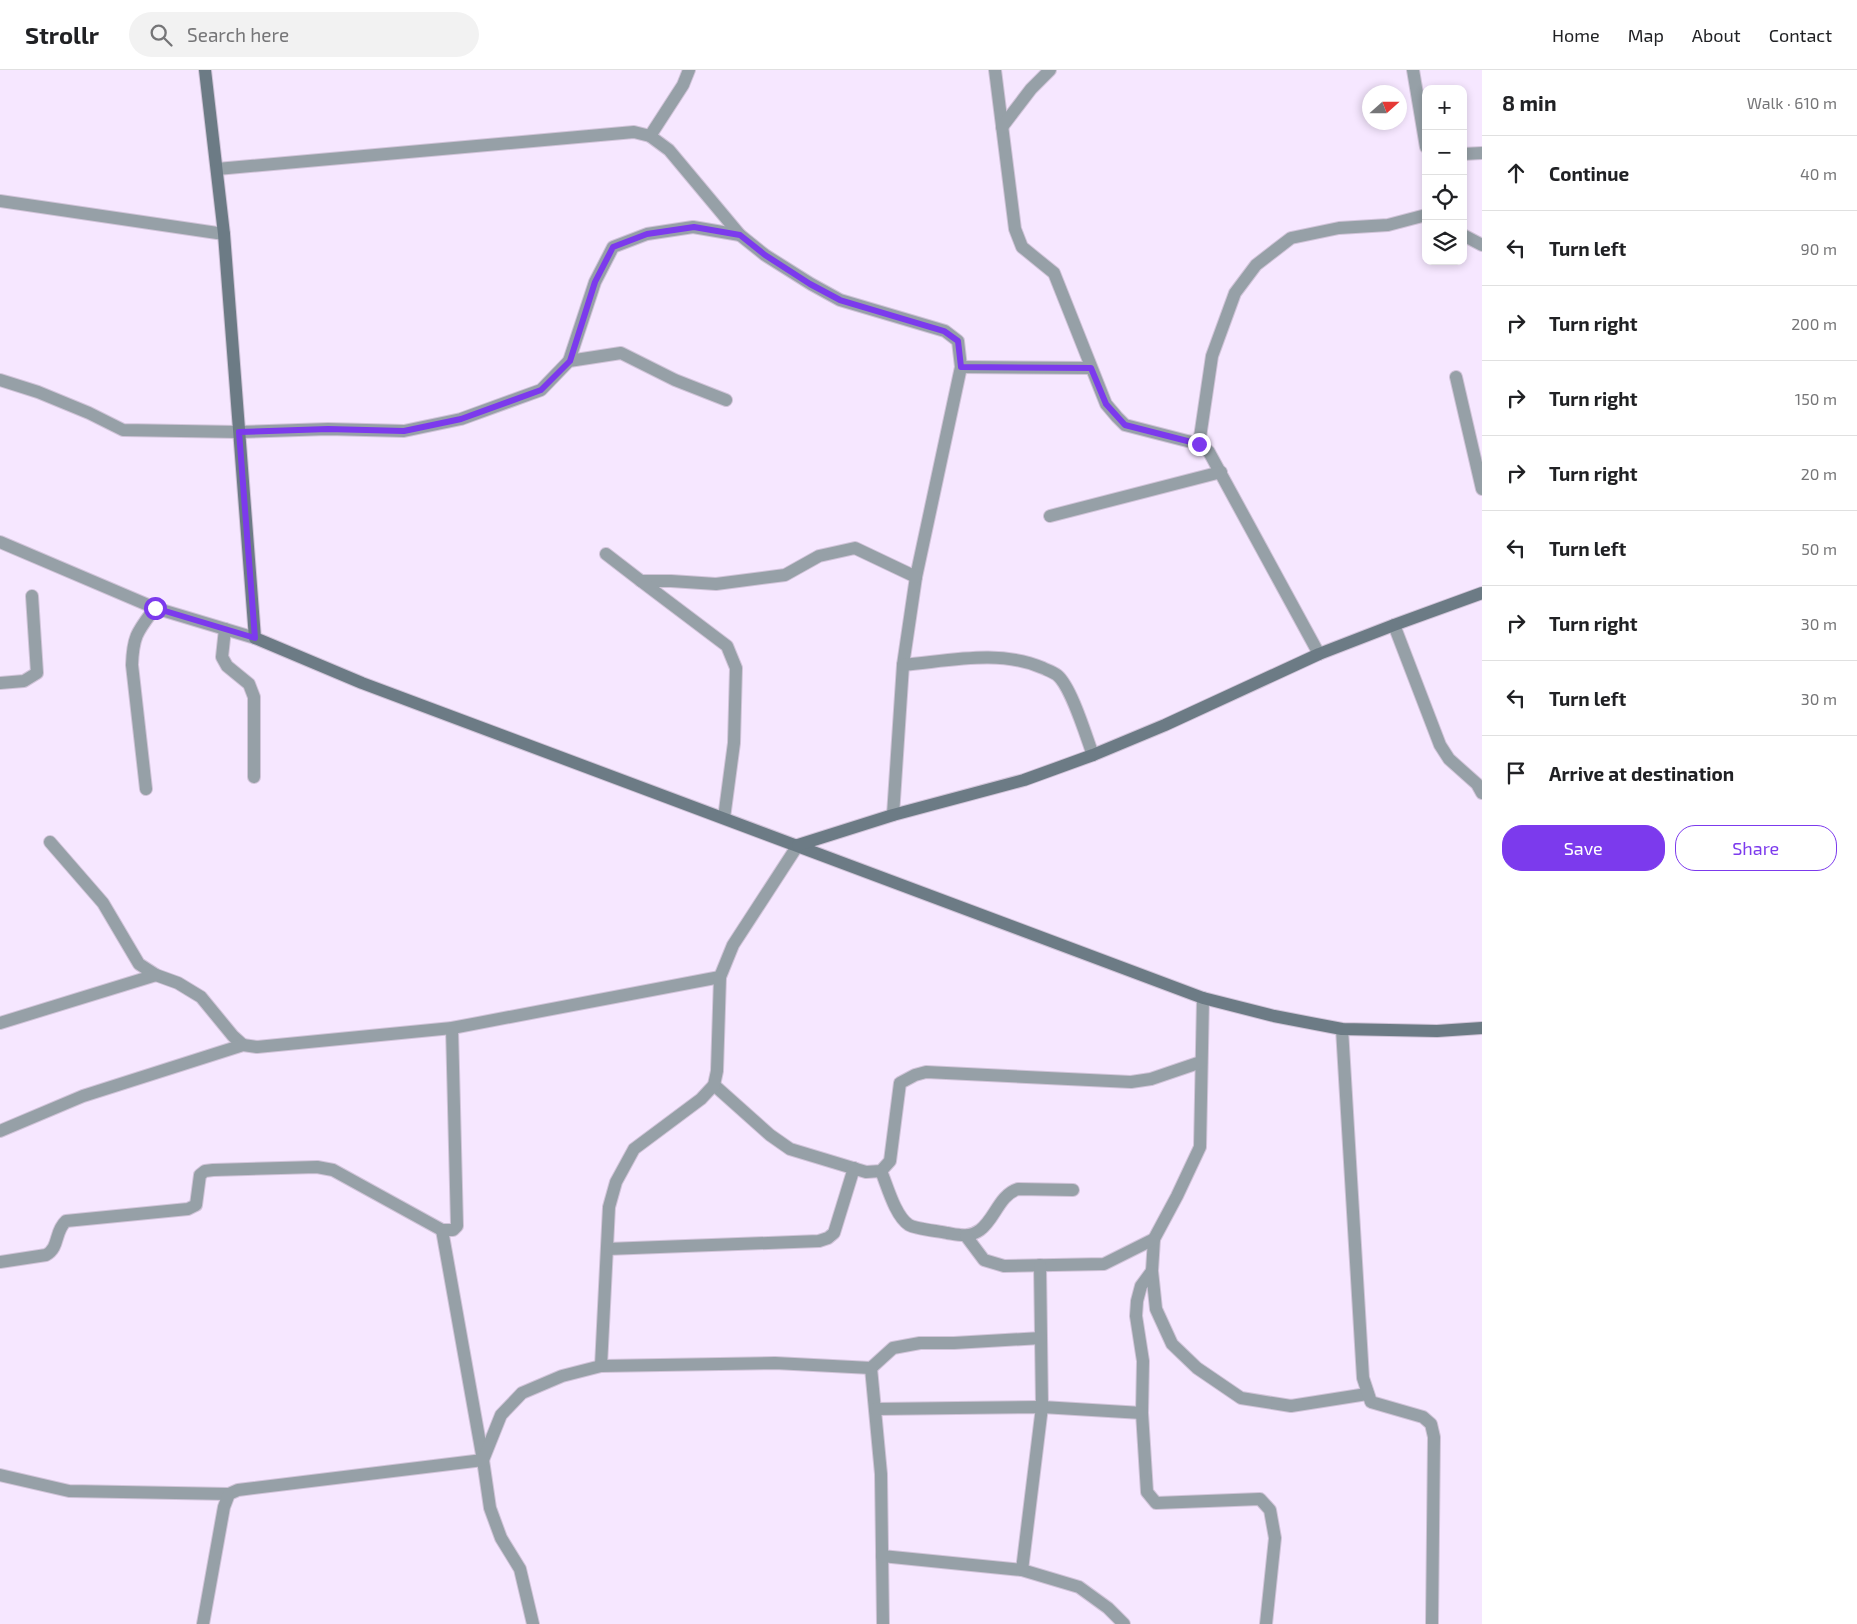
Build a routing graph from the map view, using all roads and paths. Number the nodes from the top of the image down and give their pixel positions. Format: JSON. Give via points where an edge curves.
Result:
{"nodes":[{"id":1,"x":205,"y":70,"type":"edge"},
{"id":2,"x":689,"y":70,"type":"edge"},
{"id":3,"x":995,"y":70,"type":"edge"},
{"id":4,"x":1050,"y":70,"type":"edge"},
{"id":5,"x":1414,"y":70,"type":"edge"},
{"id":6,"x":1002,"y":127,"type":"junction"},
{"id":7,"x":1423,"y":130,"type":"edge"},
{"id":8,"x":650,"y":136,"type":"junction"},
{"id":9,"x":1482,"y":153,"type":"edge"},
{"id":10,"x":1467,"y":154,"type":"edge"},
{"id":11,"x":217,"y":169,"type":"junction"},
{"id":12,"x":0,"y":201,"type":"edge"},
{"id":13,"x":1422,"y":216,"type":"edge"},
{"id":14,"x":224,"y":234,"type":"junction"},
{"id":15,"x":740,"y":235,"type":"junction"},
{"id":16,"x":1467,"y":237,"type":"edge"},
{"id":17,"x":1482,"y":245,"type":"edge"},
{"id":18,"x":570,"y":361,"type":"junction"},
{"id":19,"x":961,"y":367,"type":"junction"},
{"id":20,"x":1091,"y":368,"type":"junction"},
{"id":21,"x":1456,"y":376,"type":"dead end"},
{"id":22,"x":0,"y":380,"type":"edge"},
{"id":23,"x":726,"y":400,"type":"dead end"},
{"id":24,"x":239,"y":432,"type":"junction"},
{"id":25,"x":1199,"y":444,"type":"junction"},
{"id":26,"x":1221,"y":472,"type":"junction"},
{"id":27,"x":1482,"y":490,"type":"edge"},
{"id":28,"x":1050,"y":516,"type":"dead end"},
{"id":29,"x":0,"y":542,"type":"edge"},
{"id":30,"x":606,"y":554,"type":"dead end"},
{"id":31,"x":916,"y":578,"type":"junction"},
{"id":32,"x":641,"y":581,"type":"junction"},
{"id":33,"x":1482,"y":594,"type":"edge"},
{"id":34,"x":32,"y":596,"type":"dead end"},
{"id":35,"x":155,"y":608,"type":"junction"},
{"id":36,"x":1394,"y":625,"type":"junction"},
{"id":37,"x":225,"y":629,"type":"junction"},
{"id":38,"x":255,"y":638,"type":"junction"},
{"id":39,"x":1319,"y":654,"type":"junction"},
{"id":40,"x":903,"y":665,"type":"junction"},
{"id":41,"x":0,"y":683,"type":"edge"},
{"id":42,"x":1093,"y":755,"type":"junction"},
{"id":43,"x":254,"y":777,"type":"dead end"},
{"id":44,"x":146,"y":790,"type":"dead end"},
{"id":45,"x":1482,"y":793,"type":"edge"},
{"id":46,"x":893,"y":815,"type":"junction"},
{"id":47,"x":724,"y":818,"type":"junction"},
{"id":48,"x":50,"y":842,"type":"dead end"},
{"id":49,"x":798,"y":845,"type":"junction"},
{"id":50,"x":156,"y":975,"type":"junction"},
{"id":51,"x":720,"y":977,"type":"junction"},
{"id":52,"x":1203,"y":998,"type":"junction"},
{"id":53,"x":0,"y":1023,"type":"edge"},
{"id":54,"x":452,"y":1028,"type":"junction"},
{"id":55,"x":1342,"y":1028,"type":"junction"},
{"id":56,"x":1482,"y":1028,"type":"edge"},
{"id":57,"x":243,"y":1045,"type":"junction"},
{"id":58,"x":1201,"y":1062,"type":"junction"},
{"id":59,"x":714,"y":1085,"type":"junction"},
{"id":60,"x":0,"y":1131,"type":"edge"},
{"id":61,"x":854,"y":1168,"type":"junction"},
{"id":62,"x":881,"y":1170,"type":"junction"},
{"id":63,"x":1074,"y":1190,"type":"dead end"},
{"id":64,"x":442,"y":1230,"type":"junction"},
{"id":65,"x":966,"y":1236,"type":"junction"},
{"id":66,"x":1154,"y":1239,"type":"junction"},
{"id":67,"x":607,"y":1249,"type":"junction"},
{"id":68,"x":0,"y":1262,"type":"edge"},
{"id":69,"x":1040,"y":1265,"type":"junction"},
{"id":70,"x":1152,"y":1271,"type":"junction"},
{"id":71,"x":1041,"y":1338,"type":"junction"},
{"id":72,"x":601,"y":1366,"type":"junction"},
{"id":73,"x":871,"y":1368,"type":"junction"},
{"id":74,"x":1367,"y":1394,"type":"junction"},
{"id":75,"x":1042,"y":1407,"type":"junction"},
{"id":76,"x":875,"y":1409,"type":"junction"},
{"id":77,"x":1142,"y":1413,"type":"junction"},
{"id":78,"x":483,"y":1460,"type":"junction"},
{"id":79,"x":0,"y":1475,"type":"edge"},
{"id":80,"x":229,"y":1494,"type":"junction"},
{"id":81,"x":882,"y":1556,"type":"junction"},
{"id":82,"x":1022,"y":1570,"type":"junction"},
{"id":83,"x":203,"y":1624,"type":"edge"},
{"id":84,"x":533,"y":1624,"type":"edge"},
{"id":85,"x":884,"y":1624,"type":"edge"},
{"id":86,"x":1124,"y":1624,"type":"edge"},
{"id":87,"x":1266,"y":1624,"type":"edge"},
{"id":88,"x":1432,"y":1624,"type":"edge"}],
"edges":[{"from":1,"to":11,"type":"street"},
{"from":2,"to":8,"type":"street"},
{"from":3,"to":6,"type":"street"},
{"from":4,"to":6,"type":"street"},
{"from":5,"to":7,"type":"street"},
{"from":6,"to":20,"type":"street","via":[[1015,229],[1022,247],[1054,273]]},
{"from":8,"to":11,"type":"street","via":[[634,132]]},
{"from":8,"to":15,"type":"street","via":[[669,150]]},
{"from":9,"to":10,"type":"street"},
{"from":11,"to":14,"type":"street"},
{"from":12,"to":14,"type":"street"},
{"from":13,"to":25,"type":"street","via":[[1388,225],[1339,228],[1291,238],[1256,265],[1235,293],[1212,356]]},
{"from":14,"to":24,"type":"street"},
{"from":15,"to":18,"type":"street","via":[[694,227],[647,234],[613,247],[595,282]]},
{"from":15,"to":19,"type":"street","via":[[780,265],[840,300],[944,331],[958,341]]},
{"from":16,"to":17,"type":"street"},
{"from":18,"to":23,"type":"street","via":[[621,353],[675,380]]},
{"from":18,"to":24,"type":"street","via":[[541,390],[451,421],[404,431]]},
{"from":19,"to":20,"type":"street"},
{"from":19,"to":31,"type":"street"},
{"from":20,"to":25,"type":"street","via":[[1106,404],[1125,425]]},
{"from":21,"to":27,"type":"street"},
{"from":22,"to":24,"type":"street","via":[[38,392],[123,430]]},
{"from":24,"to":38,"type":"street"},
{"from":25,"to":26,"type":"street","via":[[1209,452]]},
{"from":26,"to":28,"type":"street"},
{"from":26,"to":39,"type":"street"},
{"from":29,"to":35,"type":"street"},
{"from":30,"to":32,"type":"street"},
{"from":31,"to":32,"type":"street","via":[[855,548],[819,556],[785,575],[716,584]]},
{"from":31,"to":40,"type":"street"},
{"from":32,"to":47,"type":"street","via":[[727,646],[736,668],[734,743]]},
{"from":33,"to":36,"type":"street"},
{"from":34,"to":41,"type":"street","via":[[37,673],[24,681]]},
{"from":35,"to":37,"type":"street"},
{"from":35,"to":44,"type":"street","via":[[138,631],[132,665]]},
{"from":36,"to":39,"type":"street"},
{"from":36,"to":45,"type":"street","via":[[1440,745]]},
{"from":37,"to":38,"type":"street"},
{"from":37,"to":43,"type":"street","via":[[222,656],[227,666],[249,684],[254,697]]},
{"from":38,"to":47,"type":"street","via":[[362,683]]},
{"from":39,"to":42,"type":"street"},
{"from":40,"to":42,"type":"street","via":[[986,658],[1024,660],[1057,675],[1068,691]]},
{"from":40,"to":46,"type":"street"},
{"from":42,"to":46,"type":"street","via":[[1024,780]]},
{"from":46,"to":49,"type":"street"},
{"from":47,"to":49,"type":"street"},
{"from":48,"to":50,"type":"street","via":[[103,903],[139,964]]},
{"from":49,"to":51,"type":"street","via":[[733,945]]},
{"from":49,"to":52,"type":"street"},
{"from":50,"to":53,"type":"street"},
{"from":50,"to":57,"type":"street","via":[[201,996]]},
{"from":51,"to":54,"type":"street"},
{"from":51,"to":59,"type":"street"},
{"from":52,"to":55,"type":"street","via":[[1274,1016]]},
{"from":52,"to":58,"type":"street"},
{"from":54,"to":57,"type":"street","via":[[257,1047]]},
{"from":54,"to":64,"type":"street","via":[[457,1226],[453,1230]]},
{"from":55,"to":56,"type":"street","via":[[1437,1031]]},
{"from":55,"to":74,"type":"street","via":[[1363,1378]]},
{"from":57,"to":60,"type":"street","via":[[83,1096]]},
{"from":58,"to":62,"type":"street","via":[[1132,1082],[926,1072],[915,1075],[900,1083],[890,1161]]},
{"from":58,"to":66,"type":"street","via":[[1200,1147]]},
{"from":59,"to":61,"type":"street","via":[[790,1149]]},
{"from":59,"to":67,"type":"street","via":[[701,1100],[634,1150],[616,1182],[610,1207]]},
{"from":61,"to":62,"type":"street","via":[[866,1172]]},
{"from":61,"to":67,"type":"street","via":[[834,1233],[819,1241]]},
{"from":62,"to":65,"type":"street","via":[[899,1214],[909,1226]]},
{"from":63,"to":65,"type":"street","via":[[1011,1191],[988,1223],[978,1232]]},
{"from":64,"to":68,"type":"street","via":[[332,1170],[317,1167],[213,1170],[200,1176],[196,1205],[188,1209],[66,1221],[60,1227],[52,1252]]},
{"from":64,"to":78,"type":"street"},
{"from":65,"to":69,"type":"street","via":[[984,1260],[1004,1266]]},
{"from":66,"to":69,"type":"street","via":[[1104,1264]]},
{"from":66,"to":70,"type":"street"},
{"from":67,"to":72,"type":"street"},
{"from":69,"to":71,"type":"street"},
{"from":70,"to":74,"type":"street","via":[[1156,1310],[1172,1344],[1197,1368],[1241,1398],[1291,1406]]},
{"from":70,"to":77,"type":"street","via":[[1141,1286],[1137,1301],[1143,1361]]},
{"from":71,"to":73,"type":"street","via":[[893,1348]]},
{"from":71,"to":75,"type":"street"},
{"from":72,"to":73,"type":"street","via":[[775,1362]]},
{"from":72,"to":78,"type":"street","via":[[562,1376],[522,1394],[500,1415]]},
{"from":73,"to":76,"type":"street"},
{"from":74,"to":88,"type":"street","via":[[1371,1402],[1423,1417],[1431,1424],[1434,1437]]},
{"from":75,"to":76,"type":"street"},
{"from":75,"to":77,"type":"street"},
{"from":75,"to":82,"type":"street"},
{"from":76,"to":81,"type":"street","via":[[881,1474]]},
{"from":77,"to":87,"type":"street","via":[[1147,1492],[1156,1503],[1260,1499],[1270,1510],[1275,1538]]},
{"from":78,"to":80,"type":"street","via":[[238,1490]]},
{"from":78,"to":84,"type":"street","via":[[490,1508],[501,1538],[520,1569]]},
{"from":79,"to":80,"type":"street","via":[[69,1491]]},
{"from":80,"to":83,"type":"street"},
{"from":81,"to":82,"type":"street"},
{"from":81,"to":85,"type":"street"},
{"from":82,"to":86,"type":"street","via":[[1078,1587]]}]}
